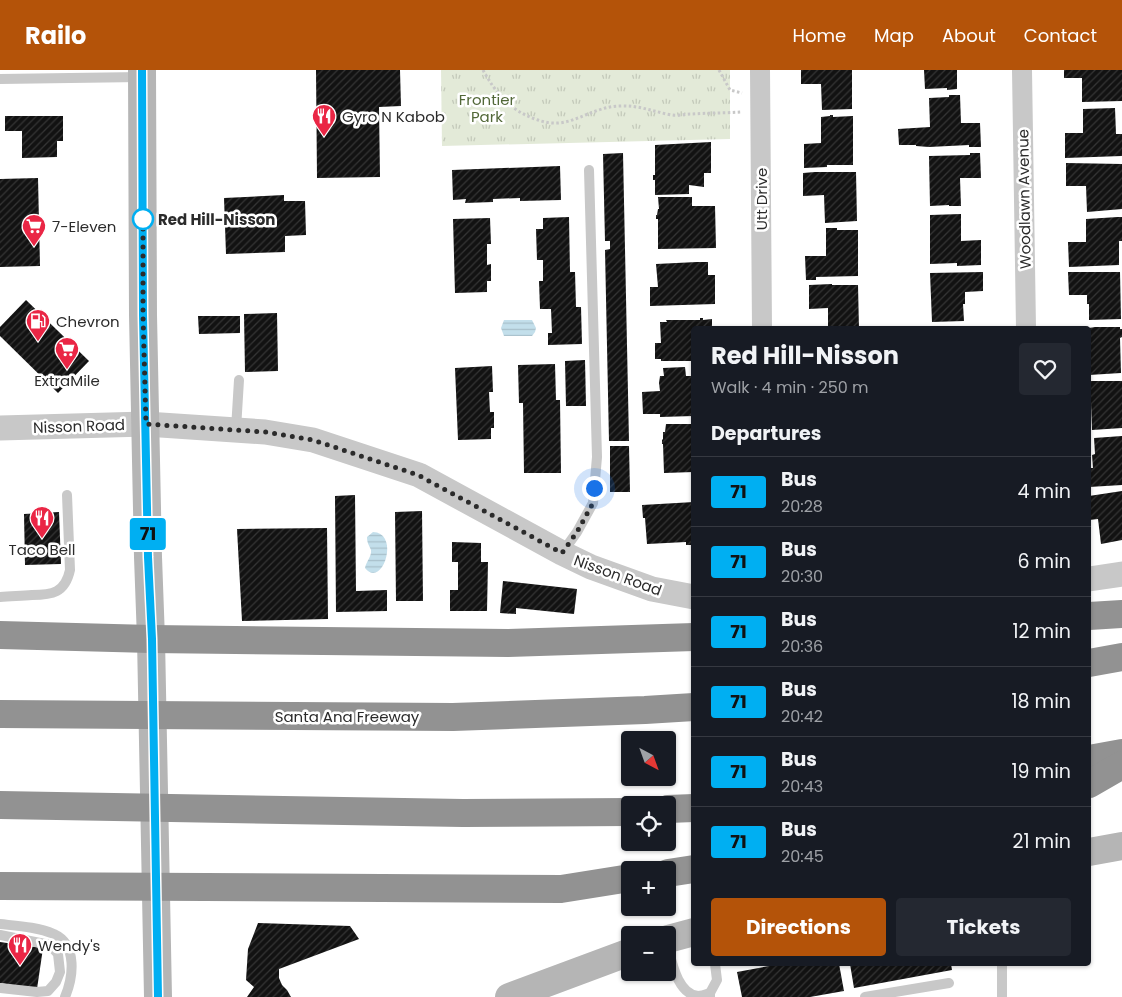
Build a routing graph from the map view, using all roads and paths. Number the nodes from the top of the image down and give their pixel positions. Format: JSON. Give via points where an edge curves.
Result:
{"nodes":[{"id":1,"x":483,"y":70,"type":"edge"},
{"id":2,"x":719,"y":70,"type":"edge"},
{"id":3,"x":760,"y":70,"type":"edge"},
{"id":4,"x":1022,"y":70,"type":"edge"},
{"id":5,"x":142,"y":73,"type":"edge"},
{"id":6,"x":0,"y":79,"type":"edge"},
{"id":7,"x":760,"y":104,"type":"junction"},
{"id":8,"x":589,"y":170,"type":"dead end"},
{"id":9,"x":762,"y":326,"type":"edge"},
{"id":10,"x":1026,"y":326,"type":"edge"},
{"id":11,"x":239,"y":380,"type":"dead end"},
{"id":12,"x":146,"y":424,"type":"junction"},
{"id":13,"x":0,"y":428,"type":"edge"},
{"id":14,"x":236,"y":429,"type":"junction"},
{"id":15,"x":67,"y":495,"type":"dead end"},
{"id":16,"x":562,"y":553,"type":"junction"},
{"id":17,"x":1122,"y":574,"type":"edge"},
{"id":18,"x":1091,"y":579,"type":"edge"},
{"id":19,"x":0,"y":596,"type":"edge"},
{"id":20,"x":691,"y":596,"type":"edge"},
{"id":21,"x":1122,"y":614,"type":"edge"},
{"id":22,"x":1091,"y":616,"type":"edge"},
{"id":23,"x":0,"y":635,"type":"edge"},
{"id":24,"x":691,"y":637,"type":"edge"},
{"id":25,"x":152,"y":639,"type":"junction"},
{"id":26,"x":1122,"y":657,"type":"edge"},
{"id":27,"x":1091,"y":663,"type":"edge"},
{"id":28,"x":691,"y":707,"type":"edge"},
{"id":29,"x":0,"y":714,"type":"edge"},
{"id":30,"x":1122,"y":753,"type":"edge"},
{"id":31,"x":1091,"y":759,"type":"edge"},
{"id":32,"x":1122,"y":765,"type":"edge"},
{"id":33,"x":1091,"y":783,"type":"edge"},
{"id":34,"x":0,"y":805,"type":"edge"},
{"id":35,"x":691,"y":808,"type":"edge"},
{"id":36,"x":676,"y":809,"type":"edge"},
{"id":37,"x":621,"y":812,"type":"edge"},
{"id":38,"x":1122,"y":846,"type":"edge"},
{"id":39,"x":1091,"y":852,"type":"edge"},
{"id":40,"x":691,"y":869,"type":"edge"},
{"id":41,"x":676,"y":872,"type":"edge"},
{"id":42,"x":621,"y":879,"type":"edge"},
{"id":43,"x":0,"y":886,"type":"edge"},
{"id":44,"x":156,"y":886,"type":"junction"},
{"id":45,"x":0,"y":924,"type":"edge"},
{"id":46,"x":691,"y":933,"type":"edge"},
{"id":47,"x":0,"y":935,"type":"edge"},
{"id":48,"x":676,"y":937,"type":"edge"},
{"id":49,"x":621,"y":955,"type":"edge"},
{"id":50,"x":715,"y":966,"type":"edge"},
{"id":51,"x":1002,"y":966,"type":"edge"},
{"id":52,"x":676,"y":974,"type":"edge"},
{"id":53,"x":949,"y":984,"type":"dead end"},
{"id":54,"x":0,"y":988,"type":"edge"},
{"id":55,"x":685,"y":994,"type":"edge"},
{"id":56,"x":901,"y":994,"type":"edge"},
{"id":57,"x":710,"y":995,"type":"edge"},
{"id":58,"x":65,"y":997,"type":"edge"},
{"id":59,"x":158,"y":997,"type":"edge"},
{"id":60,"x":509,"y":997,"type":"edge"},
{"id":61,"x":865,"y":997,"type":"edge"},
{"id":62,"x":1002,"y":997,"type":"edge"}],
"edges":[{"from":1,"to":7,"type":"path","via":[[503,100],[517,111],[545,122],[562,123],[619,106],[642,107],[674,116]]},
{"from":2,"to":7,"type":"path","via":[[730,90]]},
{"from":3,"to":7,"type":"street","name":"Utt Drive"},
{"from":4,"to":10,"type":"street","name":"Woodlawn Avenue"},
{"from":5,"to":6,"type":"lane"},
{"from":5,"to":12,"type":"main road"},
{"from":7,"to":9,"type":"street","name":"Utt Drive"},
{"from":8,"to":16,"type":"lane","via":[[597,457],[593,503]]},
{"from":11,"to":14,"type":"lane"},
{"from":12,"to":13,"type":"street","name":"Nisson Road"},
{"from":12,"to":14,"type":"street","name":"Nisson Road"},
{"from":12,"to":25,"type":"main road"},
{"from":14,"to":16,"type":"street","name":"Nisson Road","via":[[313,440],[418,475]]},
{"from":15,"to":19,"type":"lane","via":[[70,570],[64,586],[46,595]]},
{"from":16,"to":20,"type":"street","name":"Nisson Road","via":[[652,590]]},
{"from":17,"to":18,"type":"street"},
{"from":21,"to":22,"type":"highway"},
{"from":23,"to":25,"type":"highway"},
{"from":24,"to":25,"type":"highway","via":[[508,643]]},
{"from":25,"to":44,"type":"main road"},
{"from":26,"to":27,"type":"highway"},
{"from":28,"to":29,"type":"highway","name":"Santa Ana Freeway","via":[[453,717]]},
{"from":30,"to":31,"type":"highway"},
{"from":32,"to":33,"type":"highway"},
{"from":34,"to":37,"type":"highway","via":[[463,813]]},
{"from":35,"to":36,"type":"highway"},
{"from":38,"to":39,"type":"main road"},
{"from":40,"to":41,"type":"highway"},
{"from":42,"to":44,"type":"highway","via":[[560,889]]},
{"from":43,"to":44,"type":"highway"},
{"from":44,"to":59,"type":"main road"},
{"from":45,"to":58,"type":"lane","via":[[48,932],[65,944],[72,956],[70,985]]},
{"from":46,"to":48,"type":"main road"},
{"from":47,"to":54,"type":"lane","via":[[50,945],[58,954],[60,972],[48,991]]},
{"from":49,"to":60,"type":"main road"},
{"from":50,"to":57,"type":"lane","via":[[716,980]]},
{"from":51,"to":62,"type":"lane"},
{"from":52,"to":55,"type":"lane"},
{"from":53,"to":56,"type":"lane"},
{"from":55,"to":57,"type":"lane"},
{"from":56,"to":61,"type":"lane"}]}
